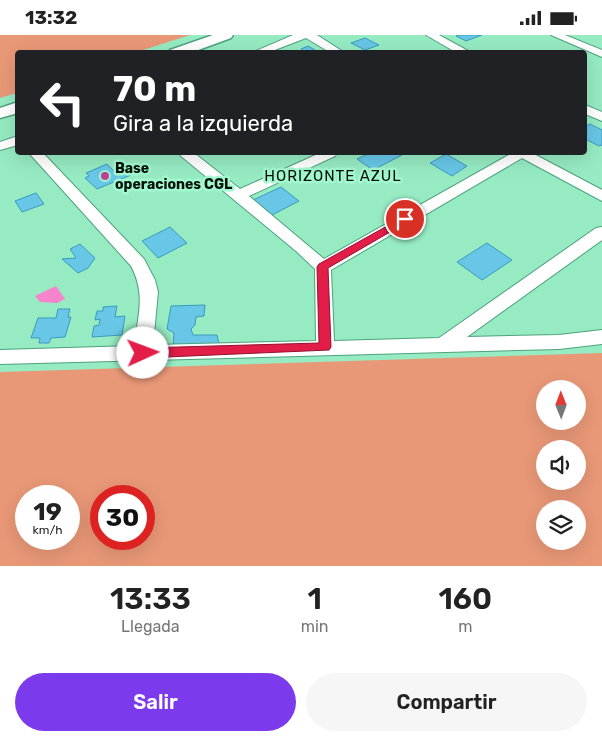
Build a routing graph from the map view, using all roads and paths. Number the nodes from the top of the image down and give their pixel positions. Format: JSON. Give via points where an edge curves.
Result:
{"nodes":[{"id":1,"x":226,"y":35,"type":"edge"},
{"id":2,"x":304,"y":35,"type":"edge"},
{"id":3,"x":309,"y":35,"type":"edge"},
{"id":4,"x":431,"y":35,"type":"edge"},
{"id":5,"x":556,"y":35,"type":"edge"},
{"id":6,"x":184,"y":50,"type":"edge"},
{"id":7,"x":264,"y":50,"type":"edge"},
{"id":8,"x":335,"y":50,"type":"edge"},
{"id":9,"x":461,"y":50,"type":"edge"},
{"id":10,"x":602,"y":54,"type":"edge"},
{"id":11,"x":15,"y":108,"type":"edge"},
{"id":12,"x":0,"y":113,"type":"edge"},
{"id":13,"x":15,"y":141,"type":"edge"},
{"id":14,"x":0,"y":146,"type":"edge"},
{"id":15,"x":38,"y":155,"type":"edge"},
{"id":16,"x":189,"y":155,"type":"edge"},
{"id":17,"x":326,"y":155,"type":"edge"},
{"id":18,"x":519,"y":155,"type":"edge"},
{"id":19,"x":526,"y":155,"type":"edge"},
{"id":20,"x":240,"y":195,"type":"junction"},
{"id":21,"x":602,"y":196,"type":"edge"},
{"id":22,"x":602,"y":231,"type":"edge"},
{"id":23,"x":323,"y":267,"type":"junction"},
{"id":24,"x":602,"y":337,"type":"edge"},
{"id":25,"x":444,"y":344,"type":"junction"},
{"id":26,"x":325,"y":347,"type":"junction"},
{"id":27,"x":143,"y":353,"type":"junction"},
{"id":28,"x":0,"y":357,"type":"edge"}],
"edges":[{"from":1,"to":6,"type":"street"},
{"from":2,"to":7,"type":"street"},
{"from":3,"to":8,"type":"street"},
{"from":4,"to":9,"type":"street"},
{"from":5,"to":10,"type":"street"},
{"from":11,"to":12,"type":"street"},
{"from":13,"to":14,"type":"street"},
{"from":15,"to":27,"type":"street","via":[[144,271],[149,292]]},
{"from":16,"to":20,"type":"street"},
{"from":17,"to":20,"type":"street"},
{"from":18,"to":23,"type":"street"},
{"from":19,"to":21,"type":"street"},
{"from":20,"to":23,"type":"street"},
{"from":22,"to":25,"type":"street"},
{"from":23,"to":26,"type":"street"},
{"from":24,"to":25,"type":"street","via":[[559,342]]},
{"from":25,"to":26,"type":"street"},
{"from":26,"to":27,"type":"street"},
{"from":27,"to":28,"type":"street"}]}
